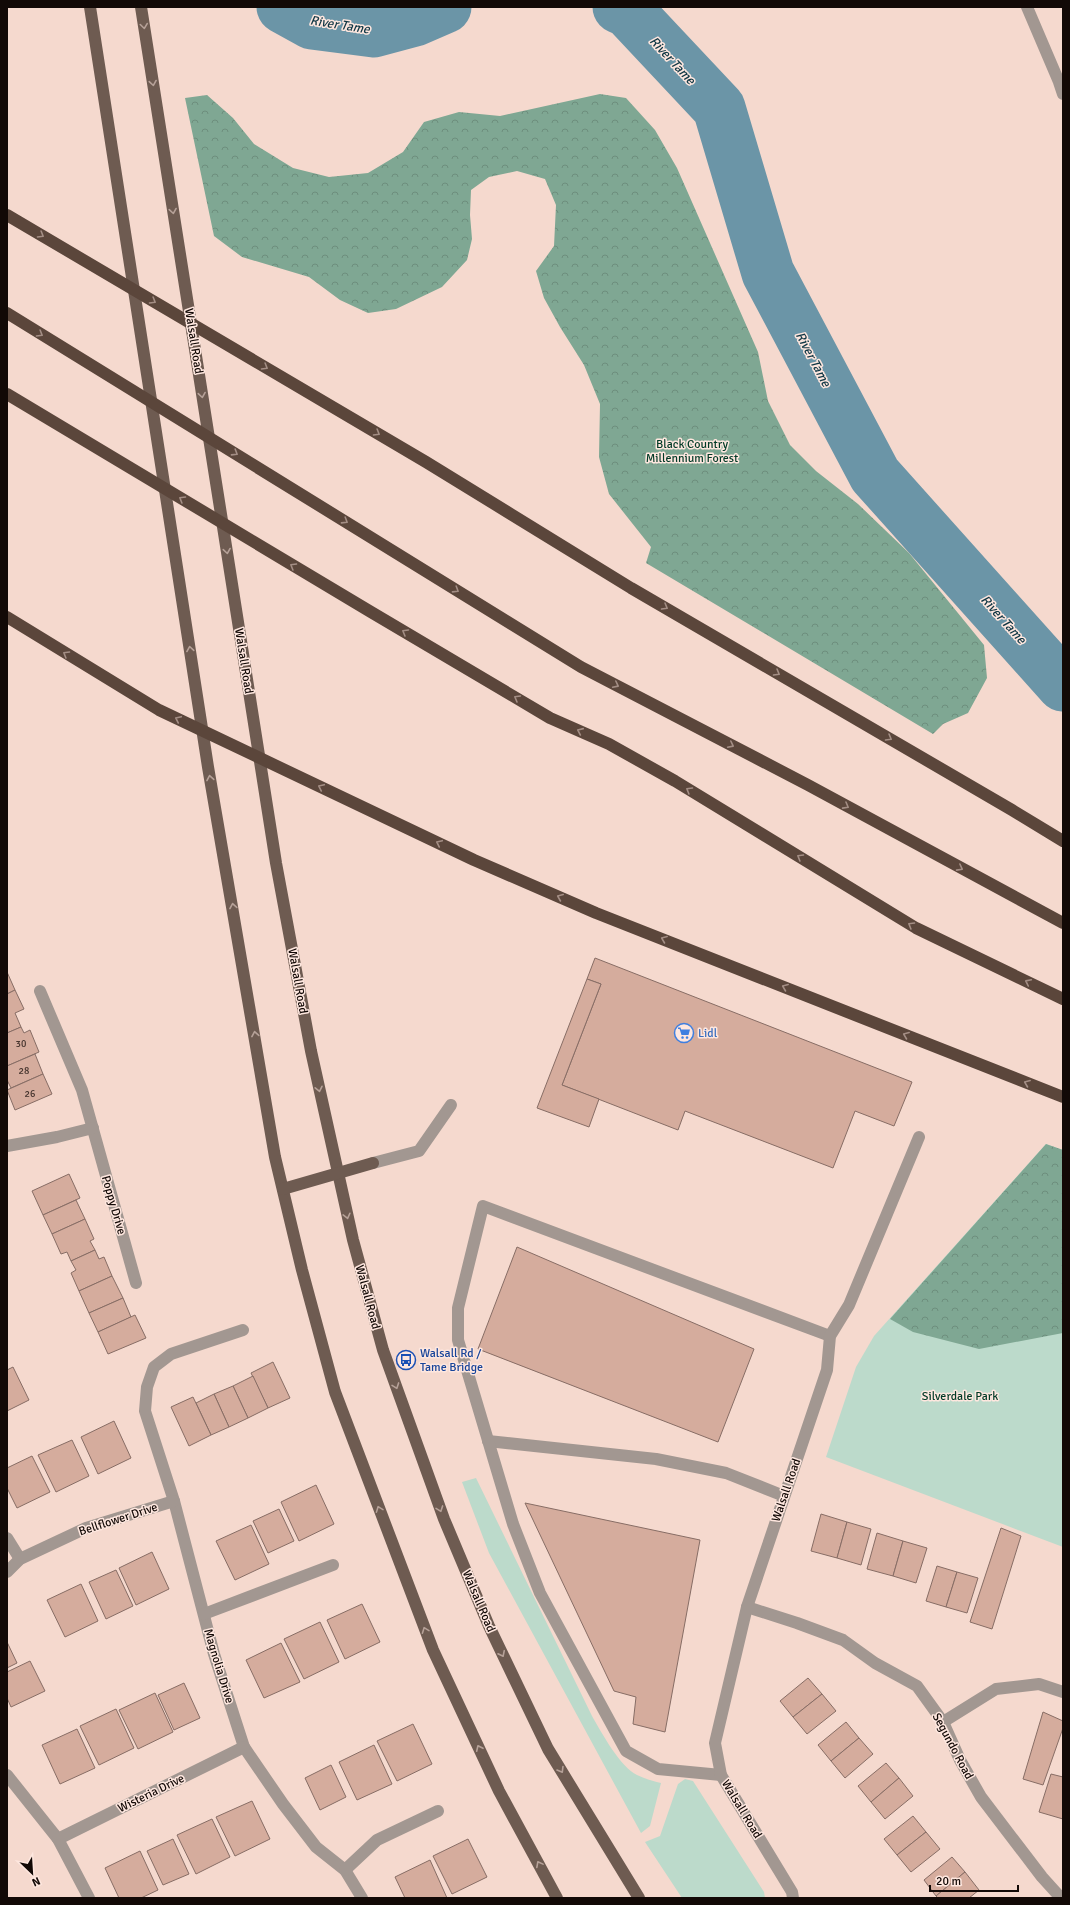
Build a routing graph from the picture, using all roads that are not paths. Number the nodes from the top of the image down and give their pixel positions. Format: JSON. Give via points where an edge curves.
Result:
{"nodes":[{"id":1,"x":142,"y":7,"type":"edge"},
{"id":2,"x":1027,"y":7,"type":"edge"},
{"id":3,"x":90,"y":11,"type":"edge"},
{"id":4,"x":1063,"y":94,"type":"edge"},
{"id":5,"x":7,"y":215,"type":"edge"},
{"id":6,"x":7,"y":313,"type":"edge"},
{"id":7,"x":7,"y":394,"type":"edge"},
{"id":8,"x":7,"y":617,"type":"edge"},
{"id":9,"x":1012,"y":810,"type":"junction"},
{"id":10,"x":1063,"y":836,"type":"edge"},
{"id":11,"x":1063,"y":841,"type":"edge"},
{"id":12,"x":1063,"y":923,"type":"edge"},
{"id":13,"x":40,"y":991,"type":"dead end"},
{"id":14,"x":1063,"y":999,"type":"edge"},
{"id":15,"x":1063,"y":1097,"type":"edge"},
{"id":16,"x":451,"y":1105,"type":"dead end"},
{"id":17,"x":92,"y":1128,"type":"junction"},
{"id":18,"x":919,"y":1137,"type":"dead end"},
{"id":19,"x":7,"y":1146,"type":"edge"},
{"id":20,"x":374,"y":1163,"type":"joint"},
{"id":21,"x":337,"y":1173,"type":"junction"},
{"id":22,"x":283,"y":1189,"type":"junction"},
{"id":23,"x":136,"y":1283,"type":"dead end"},
{"id":24,"x":243,"y":1330,"type":"dead end"},
{"id":25,"x":830,"y":1336,"type":"junction"},
{"id":26,"x":488,"y":1441,"type":"junction"},
{"id":27,"x":784,"y":1496,"type":"junction"},
{"id":28,"x":174,"y":1501,"type":"junction"},
{"id":29,"x":7,"y":1538,"type":"edge"},
{"id":30,"x":20,"y":1559,"type":"junction"},
{"id":31,"x":333,"y":1565,"type":"dead end"},
{"id":32,"x":7,"y":1572,"type":"edge"},
{"id":33,"x":747,"y":1607,"type":"junction"},
{"id":34,"x":204,"y":1614,"type":"junction"},
{"id":35,"x":1063,"y":1692,"type":"edge"},
{"id":36,"x":943,"y":1722,"type":"junction"},
{"id":37,"x":244,"y":1747,"type":"junction"},
{"id":38,"x":7,"y":1775,"type":"edge"},
{"id":39,"x":721,"y":1775,"type":"junction"},
{"id":40,"x":438,"y":1811,"type":"dead end"},
{"id":41,"x":58,"y":1839,"type":"junction"},
{"id":42,"x":346,"y":1870,"type":"junction"},
{"id":43,"x":89,"y":1898,"type":"edge"},
{"id":44,"x":362,"y":1898,"type":"edge"},
{"id":45,"x":557,"y":1898,"type":"edge"},
{"id":46,"x":639,"y":1898,"type":"edge"},
{"id":47,"x":793,"y":1898,"type":"edge"},
{"id":48,"x":1061,"y":1898,"type":"edge"}],
"edges":[{"from":1,"to":21,"type":"main road","name":"Walsall Road","one_way":true,"via":[[276,863]]},
{"from":2,"to":4,"type":"street"},
{"from":22,"to":3,"type":"main road","one_way":true,"via":[[275,1157],[208,767]]},
{"from":5,"to":9,"type":"highway","one_way":true,"via":[[419,458],[631,588]]},
{"from":6,"to":12,"type":"highway","one_way":true,"via":[[581,667],[808,785]]},
{"from":14,"to":7,"type":"highway","one_way":true,"via":[[916,928],[675,781],[609,744],[550,718]]},
{"from":15,"to":8,"type":"highway","one_way":true,"via":[[596,913],[474,860],[159,710]]},
{"from":9,"to":10,"type":"highway"},
{"from":9,"to":11,"type":"highway"},
{"from":13,"to":17,"type":"street","name":"Poppy Drive","via":[[82,1090]]},
{"from":16,"to":20,"type":"street","via":[[419,1151]]},
{"from":17,"to":19,"type":"street"},
{"from":17,"to":23,"type":"street","name":"Poppy Drive"},
{"from":18,"to":25,"type":"street","via":[[848,1305]]},
{"from":20,"to":21,"type":"main road"},
{"from":21,"to":22,"type":"main road"},
{"from":21,"to":46,"type":"main road","name":"Walsall Road","one_way":true,"via":[[383,1350],[444,1519],[486,1619],[548,1749]]},
{"from":45,"to":22,"type":"main road","one_way":true,"via":[[499,1791],[433,1650],[335,1392]]},
{"from":24,"to":28,"type":"street","name":"Magnolia Drive","via":[[171,1354],[154,1367],[147,1387],[145,1411]]},
{"from":25,"to":26,"type":"street","via":[[483,1206],[458,1308],[458,1340]]},
{"from":25,"to":27,"type":"street","name":"Walsall Road","via":[[827,1370]]},
{"from":26,"to":27,"type":"street","via":[[656,1459],[726,1473]]},
{"from":26,"to":39,"type":"street","via":[[513,1524],[540,1593],[626,1751],[658,1769]]},
{"from":27,"to":33,"type":"street","name":"Walsall Road"},
{"from":28,"to":30,"type":"street","name":"Bellflower Drive","via":[[86,1528]]},
{"from":28,"to":34,"type":"street","name":"Magnolia Drive"},
{"from":29,"to":30,"type":"street"},
{"from":30,"to":32,"type":"street","name":"Bellflower Drive"},
{"from":31,"to":34,"type":"street"},
{"from":33,"to":36,"type":"street","name":"Segundo Road","via":[[843,1640],[875,1663],[917,1686]]},
{"from":33,"to":39,"type":"street","name":"Walsall Road","via":[[715,1743]]},
{"from":34,"to":37,"type":"street","name":"Magnolia Drive"},
{"from":35,"to":36,"type":"street","via":[[1039,1684],[996,1689]]},
{"from":36,"to":48,"type":"street","name":"Segundo Road","via":[[960,1760],[981,1797]]},
{"from":37,"to":41,"type":"street","name":"Wisteria Drive"},
{"from":37,"to":42,"type":"street","name":"Magnolia Drive","via":[[282,1804],[316,1847]]},
{"from":38,"to":41,"type":"street"},
{"from":39,"to":47,"type":"street","name":"Walsall Road","via":[[792,1892]]},
{"from":40,"to":42,"type":"street","via":[[377,1840]]},
{"from":41,"to":43,"type":"street"},
{"from":42,"to":44,"type":"street","name":"Magnolia Drive"}]}
